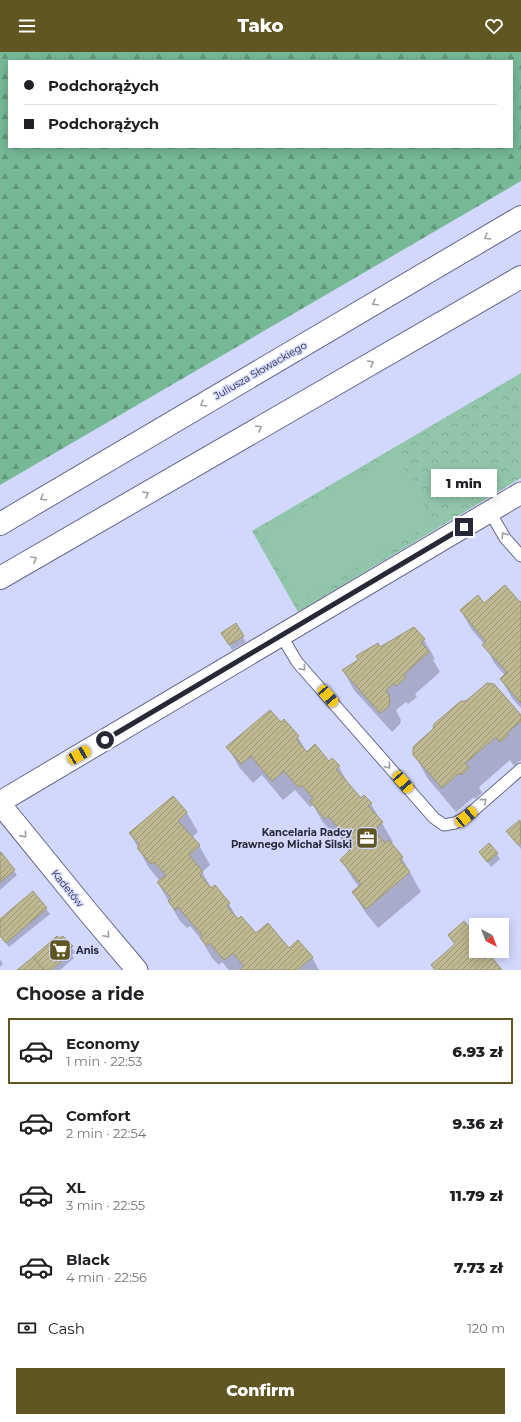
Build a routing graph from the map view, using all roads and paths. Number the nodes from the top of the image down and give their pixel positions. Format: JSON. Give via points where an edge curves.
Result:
{"nodes":[{"id":1,"x":521,"y":217,"type":"edge"},
{"id":2,"x":521,"y":277,"type":"edge"},
{"id":3,"x":521,"y":493,"type":"edge"},
{"id":4,"x":490,"y":512,"type":"junction"},
{"id":5,"x":0,"y":524,"type":"edge"},
{"id":6,"x":521,"y":556,"type":"edge"},
{"id":7,"x":0,"y":578,"type":"edge"},
{"id":8,"x":281,"y":635,"type":"junction"},
{"id":9,"x":521,"y":769,"type":"edge"},
{"id":10,"x":0,"y":803,"type":"edge"},
{"id":11,"x":137,"y":970,"type":"edge"}],
"edges":[{"from":1,"to":5,"type":"main road","name":"Juliusza Słowackiego","one_way":true},
{"from":7,"to":2,"type":"main road","one_way":true},
{"from":3,"to":4,"type":"street"},
{"from":6,"to":4,"type":"lane","one_way":true,"via":[[505,538]]},
{"from":4,"to":8,"type":"street"},
{"from":8,"to":9,"type":"lane","one_way":true,"via":[[302,667],[434,818],[444,825],[466,817]]},
{"from":8,"to":10,"type":"street"},
{"from":10,"to":11,"type":"street","name":"Kadetów","one_way":true}]}
